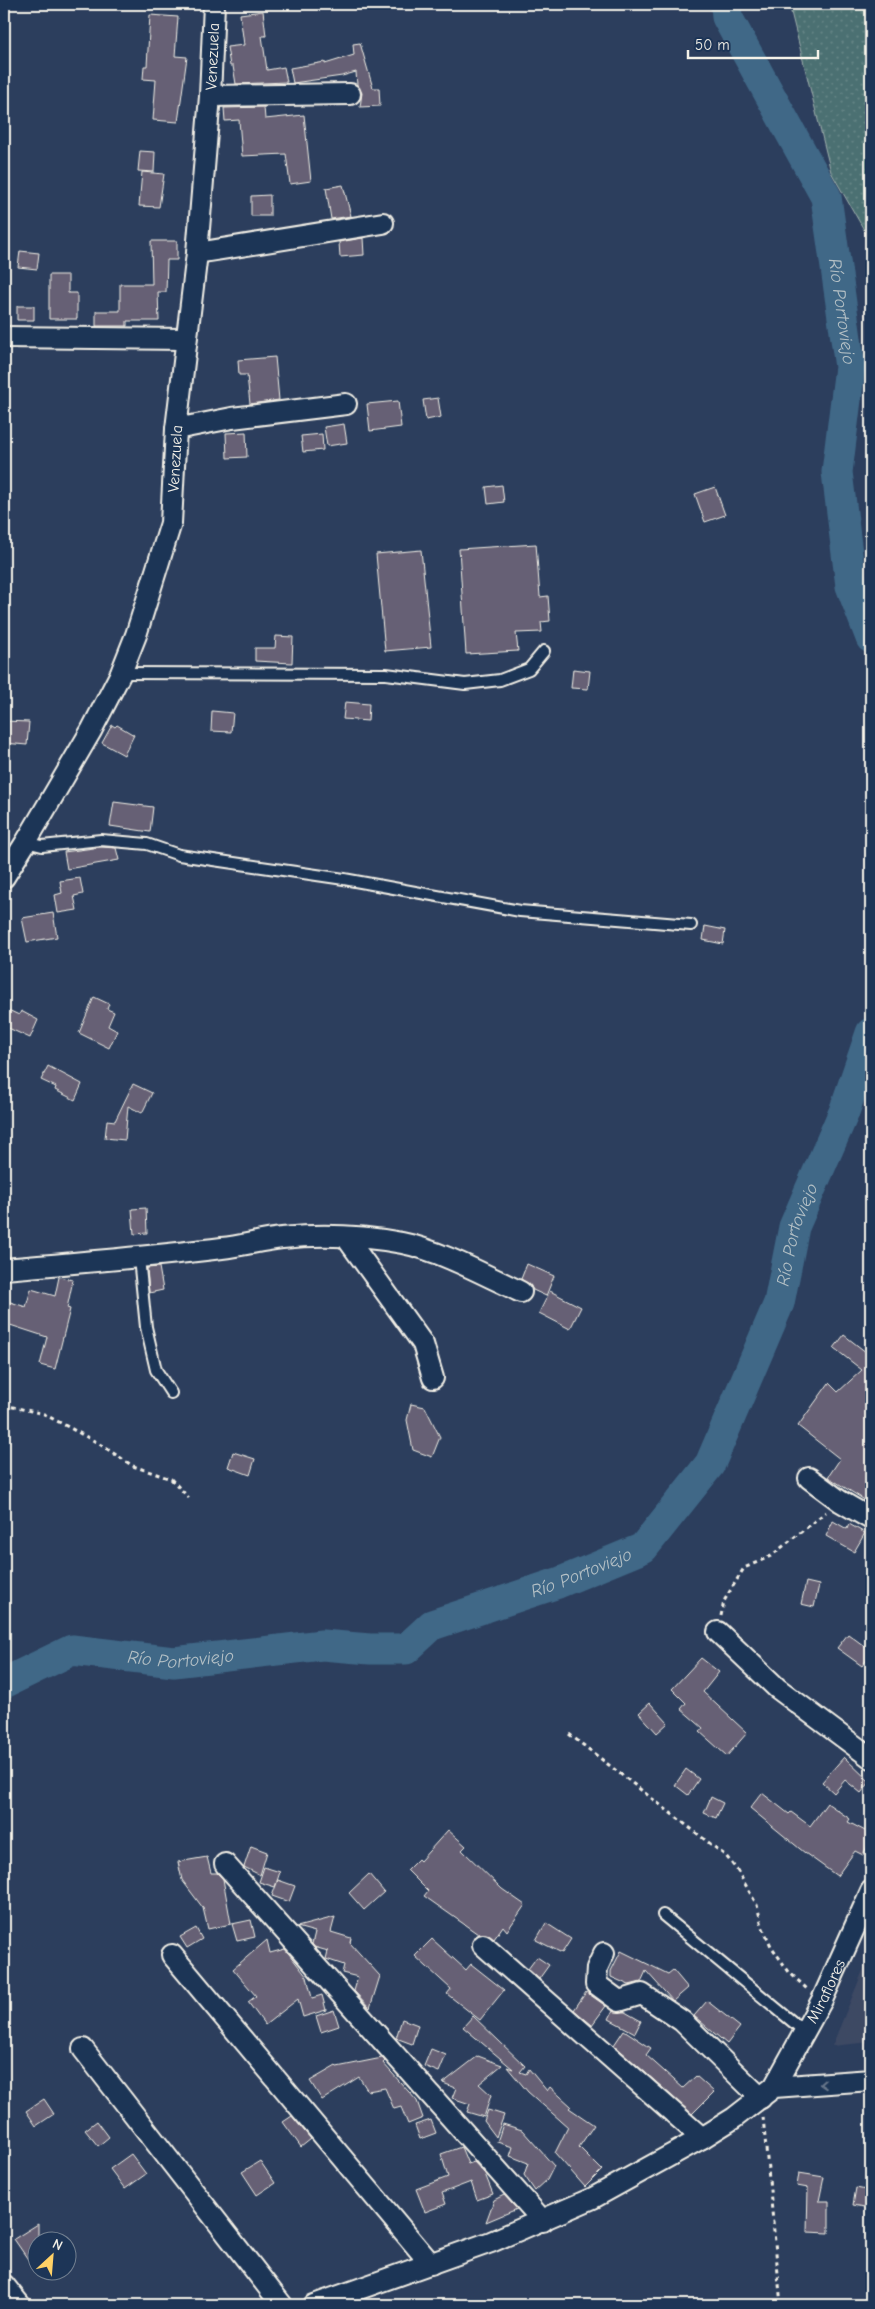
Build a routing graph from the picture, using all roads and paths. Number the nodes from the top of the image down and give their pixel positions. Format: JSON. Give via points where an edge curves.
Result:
{"nodes":[{"id":1,"x":214,"y":4,"type":"edge"},
{"id":2,"x":350,"y":94,"type":"dead end"},
{"id":3,"x":210,"y":96,"type":"junction"},
{"id":4,"x":383,"y":223,"type":"dead end"},
{"id":5,"x":197,"y":253,"type":"junction"},
{"id":6,"x":4,"y":337,"type":"edge"},
{"id":7,"x":185,"y":339,"type":"junction"},
{"id":8,"x":346,"y":404,"type":"dead end"},
{"id":9,"x":176,"y":429,"type":"junction"},
{"id":10,"x":544,"y":652,"type":"dead end"},
{"id":11,"x":121,"y":673,"type":"junction"},
{"id":12,"x":26,"y":842,"type":"junction"},
{"id":13,"x":4,"y":877,"type":"edge"},
{"id":14,"x":691,"y":924,"type":"dead end"},
{"id":15,"x":346,"y":1237,"type":"junction"},
{"id":16,"x":139,"y":1258,"type":"junction"},
{"id":17,"x":4,"y":1270,"type":"edge"},
{"id":18,"x":521,"y":1292,"type":"dead end"},
{"id":19,"x":433,"y":1378,"type":"dead end"},
{"id":20,"x":171,"y":1393,"type":"dead end"},
{"id":21,"x":4,"y":1406,"type":"edge"},
{"id":22,"x":809,"y":1478,"type":"dead end"},
{"id":23,"x":189,"y":1498,"type":"dead end"},
{"id":24,"x":840,"y":1501,"type":"junction"},
{"id":25,"x":871,"y":1519,"type":"edge"},
{"id":26,"x":718,"y":1632,"type":"joint"},
{"id":27,"x":569,"y":1734,"type":"dead end"},
{"id":28,"x":871,"y":1758,"type":"edge"},
{"id":29,"x":225,"y":1864,"type":"dead end"},
{"id":30,"x":871,"y":1891,"type":"edge"},
{"id":31,"x":663,"y":1915,"type":"dead end"},
{"id":32,"x":483,"y":1945,"type":"dead end"},
{"id":33,"x":604,"y":1953,"type":"dead end"},
{"id":34,"x":172,"y":1955,"type":"dead end"},
{"id":35,"x":822,"y":2000,"type":"junction"},
{"id":36,"x":805,"y":2032,"type":"junction"},
{"id":37,"x":83,"y":2049,"type":"dead end"},
{"id":38,"x":871,"y":2080,"type":"edge"},
{"id":39,"x":767,"y":2093,"type":"junction"},
{"id":40,"x":702,"y":2138,"type":"junction"},
{"id":41,"x":543,"y":2220,"type":"junction"},
{"id":42,"x":431,"y":2264,"type":"junction"},
{"id":43,"x":4,"y":2285,"type":"edge"},
{"id":44,"x":20,"y":2305,"type":"edge"},
{"id":45,"x":282,"y":2305,"type":"edge"},
{"id":46,"x":314,"y":2305,"type":"edge"},
{"id":47,"x":781,"y":2305,"type":"edge"}],
"edges":[{"from":1,"to":3,"type":"street","name":"Venezuela"},
{"from":2,"to":3,"type":"street"},
{"from":3,"to":5,"type":"street","name":"Venezuela"},
{"from":4,"to":5,"type":"street"},
{"from":5,"to":7,"type":"street","name":"Venezuela"},
{"from":6,"to":7,"type":"street"},
{"from":7,"to":9,"type":"street","name":"Venezuela"},
{"from":8,"to":9,"type":"street","via":[[232,418]]},
{"from":9,"to":11,"type":"street","name":"Venezuela","via":[[170,522]]},
{"from":10,"to":11,"type":"lane","via":[[529,669],[500,680],[465,684],[386,674]]},
{"from":11,"to":12,"type":"street","name":"Venezuela"},
{"from":12,"to":13,"type":"street","name":"Venezuela"},
{"from":12,"to":14,"type":"lane","via":[[42,846],[101,840],[147,844],[179,855],[344,879],[520,911]]},
{"from":15,"to":16,"type":"street","via":[[282,1238]]},
{"from":15,"to":18,"type":"street","via":[[404,1243],[453,1260]]},
{"from":15,"to":19,"type":"street","via":[[423,1344]]},
{"from":16,"to":17,"type":"street"},
{"from":16,"to":20,"type":"lane","via":[[146,1327],[156,1370]]},
{"from":21,"to":23,"type":"path","via":[[44,1414],[133,1466],[171,1479]]},
{"from":22,"to":24,"type":"street"},
{"from":24,"to":25,"type":"street"},
{"from":24,"to":26,"type":"path","via":[[771,1556],[744,1568],[724,1601]]},
{"from":26,"to":28,"type":"street","via":[[777,1688]]},
{"from":27,"to":35,"type":"path","via":[[726,1856],[757,1905],[771,1946],[789,1972]]},
{"from":29,"to":41,"type":"street"},
{"from":30,"to":35,"type":"street","name":"Miraflores"},
{"from":31,"to":36,"type":"lane"},
{"from":32,"to":40,"type":"street"},
{"from":33,"to":39,"type":"street","via":[[597,1968],[596,1984],[619,2001],[642,1994],[682,2021]]},
{"from":34,"to":42,"type":"street"},
{"from":35,"to":36,"type":"street","name":"Miraflores"},
{"from":36,"to":39,"type":"street","name":"Miraflores"},
{"from":37,"to":45,"type":"street"},
{"from":38,"to":39,"type":"street","one_way":true},
{"from":39,"to":40,"type":"street"},
{"from":39,"to":47,"type":"path"},
{"from":40,"to":41,"type":"street","via":[[642,2173]]},
{"from":41,"to":42,"type":"street"},
{"from":42,"to":46,"type":"street"},
{"from":43,"to":44,"type":"street"}]}
